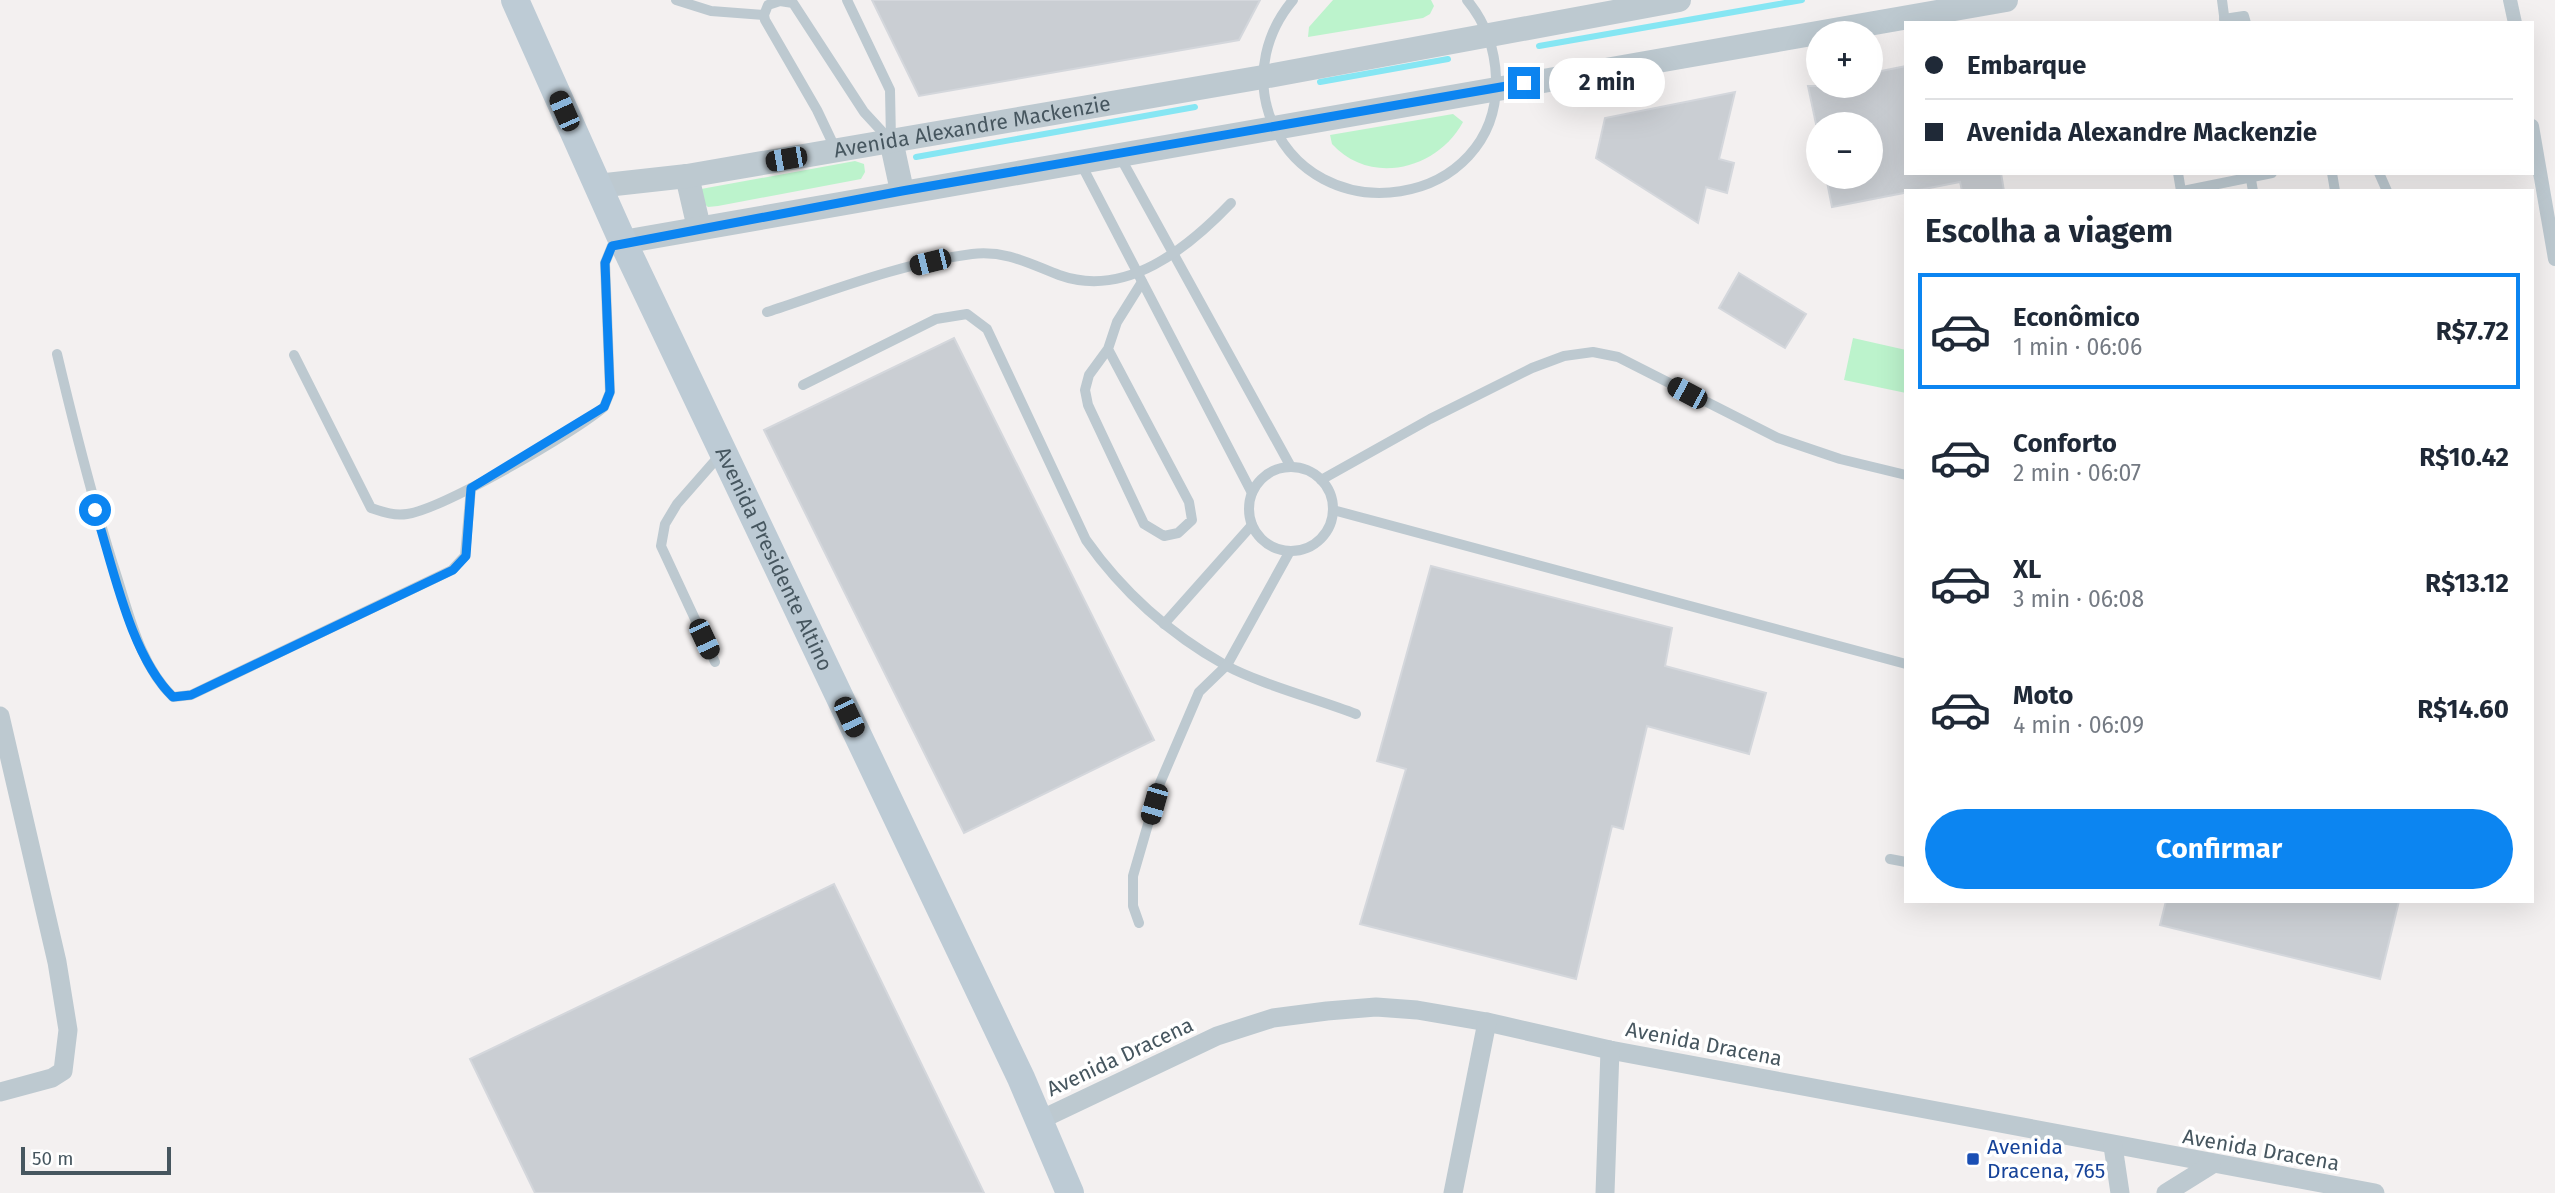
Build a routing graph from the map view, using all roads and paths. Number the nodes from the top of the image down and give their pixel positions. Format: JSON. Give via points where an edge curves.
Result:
{"nodes":[{"id":1,"x":515,"y":0,"type":"edge"},
{"id":2,"x":676,"y":0,"type":"edge"},
{"id":3,"x":847,"y":0,"type":"edge"},
{"id":4,"x":1293,"y":0,"type":"edge"},
{"id":5,"x":1467,"y":0,"type":"edge"},
{"id":6,"x":1679,"y":0,"type":"edge"},
{"id":7,"x":2006,"y":0,"type":"edge"},
{"id":8,"x":2222,"y":0,"type":"edge"},
{"id":9,"x":2510,"y":0,"type":"edge"},
{"id":10,"x":793,"y":1,"type":"edge"},
{"id":11,"x":764,"y":15,"type":"junction"},
{"id":12,"x":2225,"y":21,"type":"edge"},
{"id":13,"x":2245,"y":21,"type":"edge"},
{"id":14,"x":2515,"y":21,"type":"edge"},
{"id":15,"x":1488,"y":34,"type":"junction"},
{"id":16,"x":1263,"y":77,"type":"junction"},
{"id":17,"x":1497,"y":88,"type":"junction"},
{"id":18,"x":1274,"y":127,"type":"junction"},
{"id":19,"x":2534,"y":138,"type":"edge"},
{"id":20,"x":891,"y":141,"type":"junction"},
{"id":21,"x":836,"y":150,"type":"junction"},
{"id":22,"x":1118,"y":154,"type":"junction"},
{"id":23,"x":1079,"y":161,"type":"junction"},
{"id":24,"x":2250,"y":175,"type":"edge"},
{"id":25,"x":687,"y":176,"type":"junction"},
{"id":26,"x":597,"y":186,"type":"junction"},
{"id":27,"x":2190,"y":189,"type":"edge"},
{"id":28,"x":902,"y":191,"type":"junction"},
{"id":29,"x":1231,"y":203,"type":"dead end"},
{"id":30,"x":699,"y":228,"type":"junction"},
{"id":31,"x":623,"y":242,"type":"junction"},
{"id":32,"x":1174,"y":255,"type":"junction"},
{"id":33,"x":2555,"y":259,"type":"edge"},
{"id":34,"x":1140,"y":278,"type":"junction"},
{"id":35,"x":767,"y":312,"type":"dead end"},
{"id":36,"x":1108,"y":349,"type":"junction"},
{"id":37,"x":57,"y":354,"type":"dead end"},
{"id":38,"x":294,"y":355,"type":"dead end"},
{"id":39,"x":803,"y":385,"type":"dead end"},
{"id":40,"x":723,"y":452,"type":"junction"},
{"id":41,"x":1291,"y":467,"type":"junction"},
{"id":42,"x":1904,"y":475,"type":"edge"},
{"id":43,"x":1321,"y":480,"type":"junction"},
{"id":44,"x":471,"y":488,"type":"junction"},
{"id":45,"x":1252,"y":493,"type":"junction"},
{"id":46,"x":1333,"y":510,"type":"junction"},
{"id":47,"x":1252,"y":525,"type":"junction"},
{"id":48,"x":1290,"y":551,"type":"junction"},
{"id":49,"x":1164,"y":624,"type":"junction"},
{"id":50,"x":715,"y":662,"type":"dead end"},
{"id":51,"x":1904,"y":663,"type":"edge"},
{"id":52,"x":1227,"y":665,"type":"junction"},
{"id":53,"x":1356,"y":714,"type":"dead end"},
{"id":54,"x":0,"y":716,"type":"edge"},
{"id":55,"x":1890,"y":859,"type":"dead end"},
{"id":56,"x":1904,"y":862,"type":"edge"},
{"id":57,"x":1139,"y":923,"type":"dead end"},
{"id":58,"x":1488,"y":1022,"type":"junction"},
{"id":59,"x":1610,"y":1050,"type":"junction"},
{"id":60,"x":0,"y":1091,"type":"edge"},
{"id":61,"x":1040,"y":1120,"type":"junction"},
{"id":62,"x":2113,"y":1146,"type":"junction"},
{"id":63,"x":2211,"y":1165,"type":"junction"},
{"id":64,"x":1070,"y":1193,"type":"edge"},
{"id":65,"x":1453,"y":1193,"type":"edge"},
{"id":66,"x":1605,"y":1193,"type":"edge"},
{"id":67,"x":2120,"y":1193,"type":"edge"},
{"id":68,"x":2166,"y":1193,"type":"edge"},
{"id":69,"x":2375,"y":1193,"type":"edge"}],
"edges":[{"from":1,"to":26,"type":"main road","name":"Avenida Presidente Altino"},
{"from":2,"to":11,"type":"lane","via":[[711,11]]},
{"from":3,"to":20,"type":"lane","via":[[890,90]]},
{"from":4,"to":16,"type":"lane","via":[[1271,35]]},
{"from":5,"to":15,"type":"lane"},
{"from":6,"to":15,"type":"street","name":"Avenida Alexandre Mackenzie"},
{"from":7,"to":17,"type":"street"},
{"from":8,"to":12,"type":"lane"},
{"from":9,"to":14,"type":"street"},
{"from":10,"to":11,"type":"lane","via":[[768,5]]},
{"from":10,"to":20,"type":"lane","via":[[864,112]]},
{"from":11,"to":21,"type":"lane"},
{"from":12,"to":13,"type":"lane","via":[[2244,16]]},
{"from":15,"to":16,"type":"street","name":"Avenida Alexandre Mackenzie"},
{"from":15,"to":17,"type":"lane","via":[[1496,60]]},
{"from":16,"to":18,"type":"lane"},
{"from":16,"to":20,"type":"street","name":"Avenida Alexandre Mackenzie"},
{"from":17,"to":18,"type":"street"},
{"from":17,"to":18,"type":"lane","via":[[1483,134],[1464,159],[1438,179],[1408,191],[1376,194],[1330,183],[1303,166]]},
{"from":18,"to":22,"type":"street"},
{"from":19,"to":33,"type":"street"},
{"from":20,"to":21,"type":"street","name":"Avenida Alexandre Mackenzie"},
{"from":20,"to":28,"type":"street"},
{"from":21,"to":25,"type":"street","name":"Avenida Alexandre Mackenzie"},
{"from":22,"to":23,"type":"street"},
{"from":22,"to":32,"type":"lane"},
{"from":23,"to":28,"type":"street"},
{"from":23,"to":34,"type":"lane"},
{"from":24,"to":27,"type":"lane"},
{"from":25,"to":26,"type":"street","name":"Avenida Alexandre Mackenzie"},
{"from":25,"to":30,"type":"street"},
{"from":26,"to":31,"type":"main road","name":"Avenida Presidente Altino"},
{"from":28,"to":30,"type":"street"},
{"from":29,"to":32,"type":"lane","via":[[1199,237]]},
{"from":30,"to":31,"type":"street"},
{"from":31,"to":40,"type":"main road","name":"Avenida Presidente Altino"},
{"from":31,"to":44,"type":"lane","via":[[612,246],[605,263],[610,392],[604,407]]},
{"from":32,"to":34,"type":"lane"},
{"from":32,"to":41,"type":"lane"},
{"from":34,"to":35,"type":"lane","via":[[1084,281],[1001,254],[975,254],[882,274]]},
{"from":34,"to":36,"type":"lane"},
{"from":34,"to":45,"type":"lane"},
{"from":36,"to":36,"type":"lane","via":[[1089,375],[1087,405],[1144,524],[1164,536],[1178,533],[1192,520],[1189,502]]},
{"from":37,"to":44,"type":"lane","via":[[87,484],[137,639],[161,686],[173,697],[191,695],[453,570],[466,556]]},
{"from":38,"to":44,"type":"lane","via":[[371,508],[393,515],[410,514]]},
{"from":39,"to":49,"type":"lane","via":[[936,319],[967,314],[987,329],[1086,540],[1108,571]]},
{"from":40,"to":50,"type":"lane","via":[[677,504],[665,524],[661,546]]},
{"from":40,"to":61,"type":"main road","name":"Avenida Presidente Altino"},
{"from":41,"to":43,"type":"lane"},
{"from":41,"to":45,"type":"lane","via":[[1261,479]]},
{"from":42,"to":43,"type":"lane","via":[[1778,438],[1618,357],[1593,352],[1532,368]]},
{"from":43,"to":46,"type":"lane"},
{"from":45,"to":47,"type":"lane","via":[[1248,509]]},
{"from":46,"to":48,"type":"lane","via":[[1320,539]]},
{"from":46,"to":51,"type":"lane"},
{"from":47,"to":48,"type":"lane","via":[[1274,548]]},
{"from":47,"to":49,"type":"lane"},
{"from":48,"to":52,"type":"lane"},
{"from":49,"to":52,"type":"lane"},
{"from":52,"to":53,"type":"lane"},
{"from":52,"to":57,"type":"lane","via":[[1199,692],[1160,783],[1133,876],[1133,906]]},
{"from":54,"to":60,"type":"street","via":[[57,962],[68,1030],[63,1071]]},
{"from":55,"to":56,"type":"lane"},
{"from":58,"to":59,"type":"street","name":"Avenida Dracena"},
{"from":58,"to":61,"type":"street","name":"Avenida Dracena","via":[[1376,1007],[1273,1018],[1217,1037]]},
{"from":58,"to":65,"type":"street"},
{"from":59,"to":62,"type":"street","name":"Avenida Dracena"},
{"from":59,"to":66,"type":"street"},
{"from":61,"to":64,"type":"main road","name":"Avenida Presidente Altino"},
{"from":62,"to":63,"type":"street","name":"Avenida Dracena"},
{"from":62,"to":67,"type":"street"},
{"from":63,"to":68,"type":"street"},
{"from":63,"to":69,"type":"street","name":"Avenida Dracena"}]}
